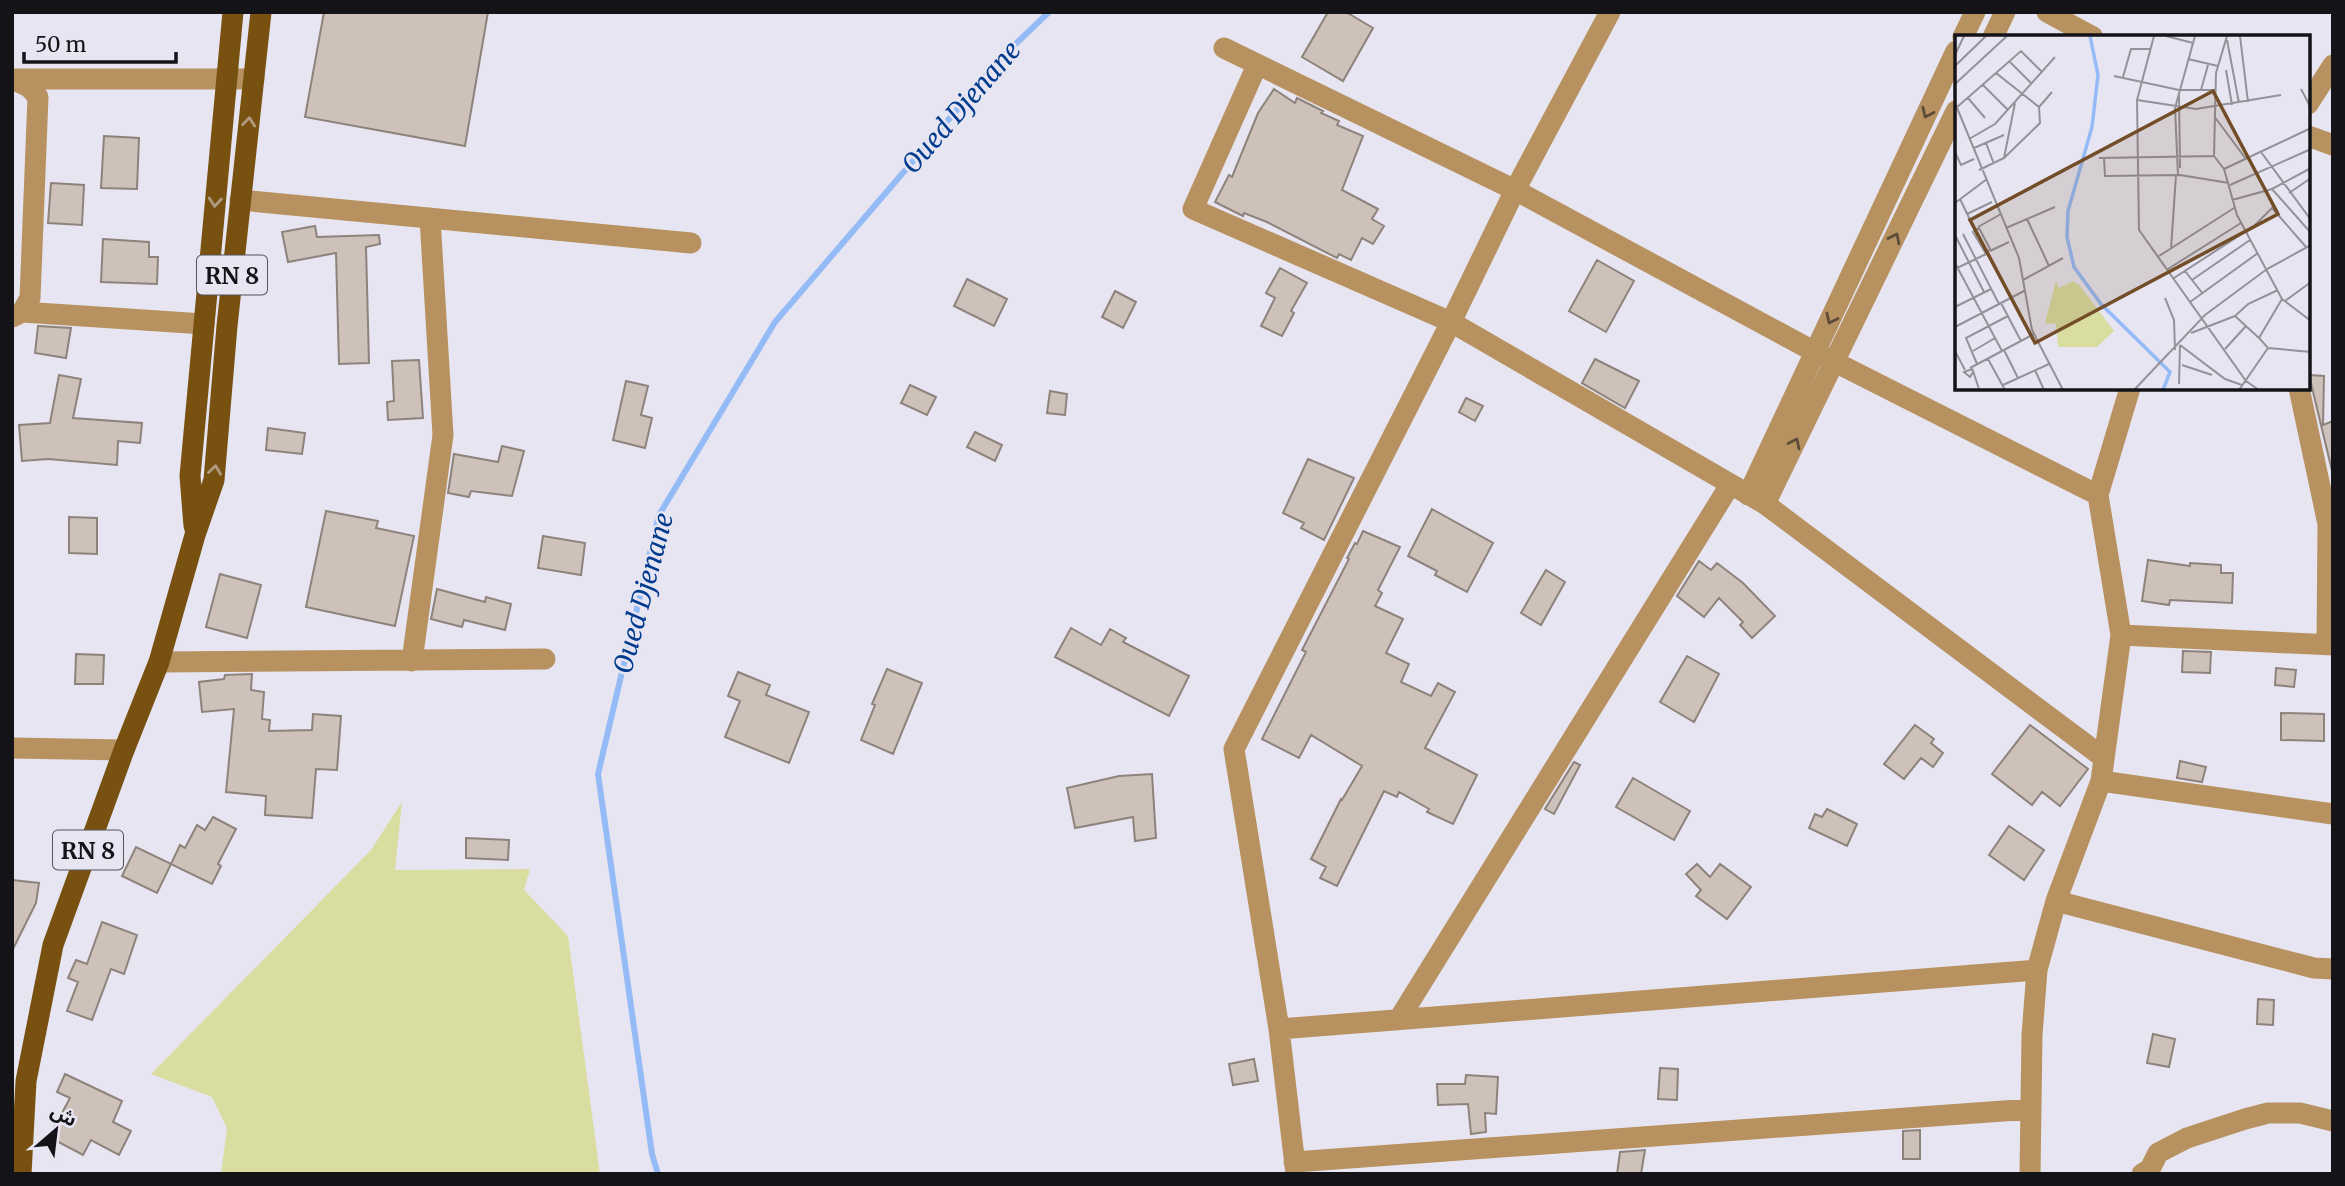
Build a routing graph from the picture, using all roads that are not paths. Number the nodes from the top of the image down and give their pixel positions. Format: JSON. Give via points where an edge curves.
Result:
{"nodes":[{"id":1,"x":233,"y":12,"type":"edge"},
{"id":2,"x":261,"y":12,"type":"edge"},
{"id":3,"x":1610,"y":12,"type":"edge"},
{"id":4,"x":1975,"y":12,"type":"edge"},
{"id":5,"x":2005,"y":12,"type":"edge"},
{"id":6,"x":2047,"y":12,"type":"edge"},
{"id":7,"x":1964,"y":35,"type":"edge"},
{"id":8,"x":1994,"y":35,"type":"edge"},
{"id":9,"x":2089,"y":35,"type":"edge"},
{"id":10,"x":1224,"y":48,"type":"dead end"},
{"id":11,"x":1955,"y":53,"type":"edge"},
{"id":12,"x":1257,"y":65,"type":"junction"},
{"id":13,"x":2333,"y":65,"type":"edge"},
{"id":14,"x":13,"y":79,"type":"edge"},
{"id":15,"x":226,"y":79,"type":"junction"},
{"id":16,"x":254,"y":79,"type":"junction"},
{"id":17,"x":2310,"y":101,"type":"edge"},
{"id":18,"x":1955,"y":113,"type":"edge"},
{"id":19,"x":2310,"y":137,"type":"edge"},
{"id":20,"x":2333,"y":145,"type":"edge"},
{"id":21,"x":219,"y":155,"type":"junction"},
{"id":22,"x":246,"y":156,"type":"junction"},
{"id":23,"x":1515,"y":190,"type":"junction"},
{"id":24,"x":240,"y":200,"type":"junction"},
{"id":25,"x":430,"y":218,"type":"junction"},
{"id":26,"x":691,"y":243,"type":"dead end"},
{"id":27,"x":17,"y":315,"type":"edge"},
{"id":28,"x":1451,"y":323,"type":"junction"},
{"id":29,"x":204,"y":324,"type":"junction"},
{"id":30,"x":1815,"y":352,"type":"junction"},
{"id":31,"x":1834,"y":362,"type":"junction"},
{"id":32,"x":2129,"y":390,"type":"edge"},
{"id":33,"x":2299,"y":390,"type":"edge"},
{"id":34,"x":1748,"y":495,"type":"junction"},
{"id":35,"x":2098,"y":495,"type":"junction"},
{"id":36,"x":195,"y":536,"type":"junction"},
{"id":37,"x":2121,"y":635,"type":"junction"},
{"id":38,"x":2330,"y":644,"type":"edge"},
{"id":39,"x":545,"y":659,"type":"dead end"},
{"id":40,"x":412,"y":661,"type":"junction"},
{"id":41,"x":159,"y":662,"type":"junction"},
{"id":42,"x":12,"y":748,"type":"edge"},
{"id":43,"x":124,"y":750,"type":"junction"},
{"id":44,"x":2104,"y":758,"type":"junction"},
{"id":45,"x":2101,"y":781,"type":"junction"},
{"id":46,"x":2333,"y":814,"type":"edge"},
{"id":47,"x":2056,"y":901,"type":"junction"},
{"id":48,"x":2037,"y":970,"type":"junction"},
{"id":49,"x":2333,"y":970,"type":"edge"},
{"id":50,"x":1399,"y":1019,"type":"junction"},
{"id":51,"x":1279,"y":1028,"type":"junction"},
{"id":52,"x":2031,"y":1109,"type":"junction"},
{"id":53,"x":18,"y":1116,"type":"edge"},
{"id":54,"x":2333,"y":1121,"type":"edge"},
{"id":55,"x":1295,"y":1168,"type":"edge"},
{"id":56,"x":21,"y":1174,"type":"edge"},
{"id":57,"x":2030,"y":1174,"type":"edge"},
{"id":58,"x":2142,"y":1174,"type":"edge"}],
"edges":[{"from":1,"to":15,"type":"main road","number":"RN 8"},
{"from":2,"to":16,"type":"main road","number":"RN 8"},
{"from":3,"to":23,"type":"street"},
{"from":4,"to":7,"type":"street"},
{"from":5,"to":8,"type":"street"},
{"from":6,"to":9,"type":"street"},
{"from":10,"to":12,"type":"street"},
{"from":11,"to":30,"type":"street","one_way":true},
{"from":12,"to":23,"type":"street"},
{"from":12,"to":28,"type":"street","via":[[1193,209]]},
{"from":13,"to":17,"type":"street"},
{"from":14,"to":15,"type":"street"},
{"from":14,"to":27,"type":"street","via":[[38,97],[30,298]]},
{"from":15,"to":16,"type":"street"},
{"from":15,"to":21,"type":"main road","number":"RN 8"},
{"from":22,"to":16,"type":"main road","number":"RN 8","one_way":true},
{"from":31,"to":18,"type":"street","one_way":true},
{"from":19,"to":20,"type":"street"},
{"from":21,"to":22,"type":"main road"},
{"from":21,"to":29,"type":"main road","number":"RN 8","one_way":true},
{"from":22,"to":24,"type":"main road","number":"RN 8"},
{"from":23,"to":28,"type":"street"},
{"from":23,"to":30,"type":"street"},
{"from":24,"to":25,"type":"street"},
{"from":36,"to":24,"type":"main road","number":"RN 8","one_way":true,"via":[[214,480]]},
{"from":25,"to":26,"type":"street"},
{"from":25,"to":40,"type":"street","via":[[443,435]]},
{"from":27,"to":29,"type":"street"},
{"from":28,"to":34,"type":"street"},
{"from":28,"to":51,"type":"street","via":[[1234,749]]},
{"from":29,"to":36,"type":"main road","number":"RN 8","via":[[190,476]]},
{"from":30,"to":31,"type":"street"},
{"from":30,"to":34,"type":"street"},
{"from":34,"to":31,"type":"street","one_way":true},
{"from":31,"to":35,"type":"street"},
{"from":32,"to":35,"type":"street"},
{"from":33,"to":38,"type":"street","via":[[2328,524]]},
{"from":34,"to":44,"type":"street"},
{"from":34,"to":50,"type":"street"},
{"from":35,"to":37,"type":"street"},
{"from":36,"to":41,"type":"main road","number":"RN 8"},
{"from":37,"to":38,"type":"street"},
{"from":37,"to":44,"type":"street"},
{"from":39,"to":40,"type":"street"},
{"from":40,"to":41,"type":"street"},
{"from":41,"to":43,"type":"main road","number":"RN 8"},
{"from":42,"to":43,"type":"street"},
{"from":43,"to":53,"type":"main road","number":"RN 8","via":[[53,945]]},
{"from":44,"to":45,"type":"street"},
{"from":45,"to":46,"type":"street"},
{"from":45,"to":47,"type":"street"},
{"from":47,"to":48,"type":"street"},
{"from":47,"to":49,"type":"street"},
{"from":48,"to":50,"type":"street"},
{"from":48,"to":52,"type":"street"},
{"from":50,"to":51,"type":"street"},
{"from":51,"to":55,"type":"street"},
{"from":52,"to":55,"type":"street"},
{"from":52,"to":57,"type":"street"},
{"from":53,"to":56,"type":"main road","number":"RN 8"},
{"from":54,"to":58,"type":"street","via":[[2300,1113],[2245,1119],[2158,1153]]}]}
